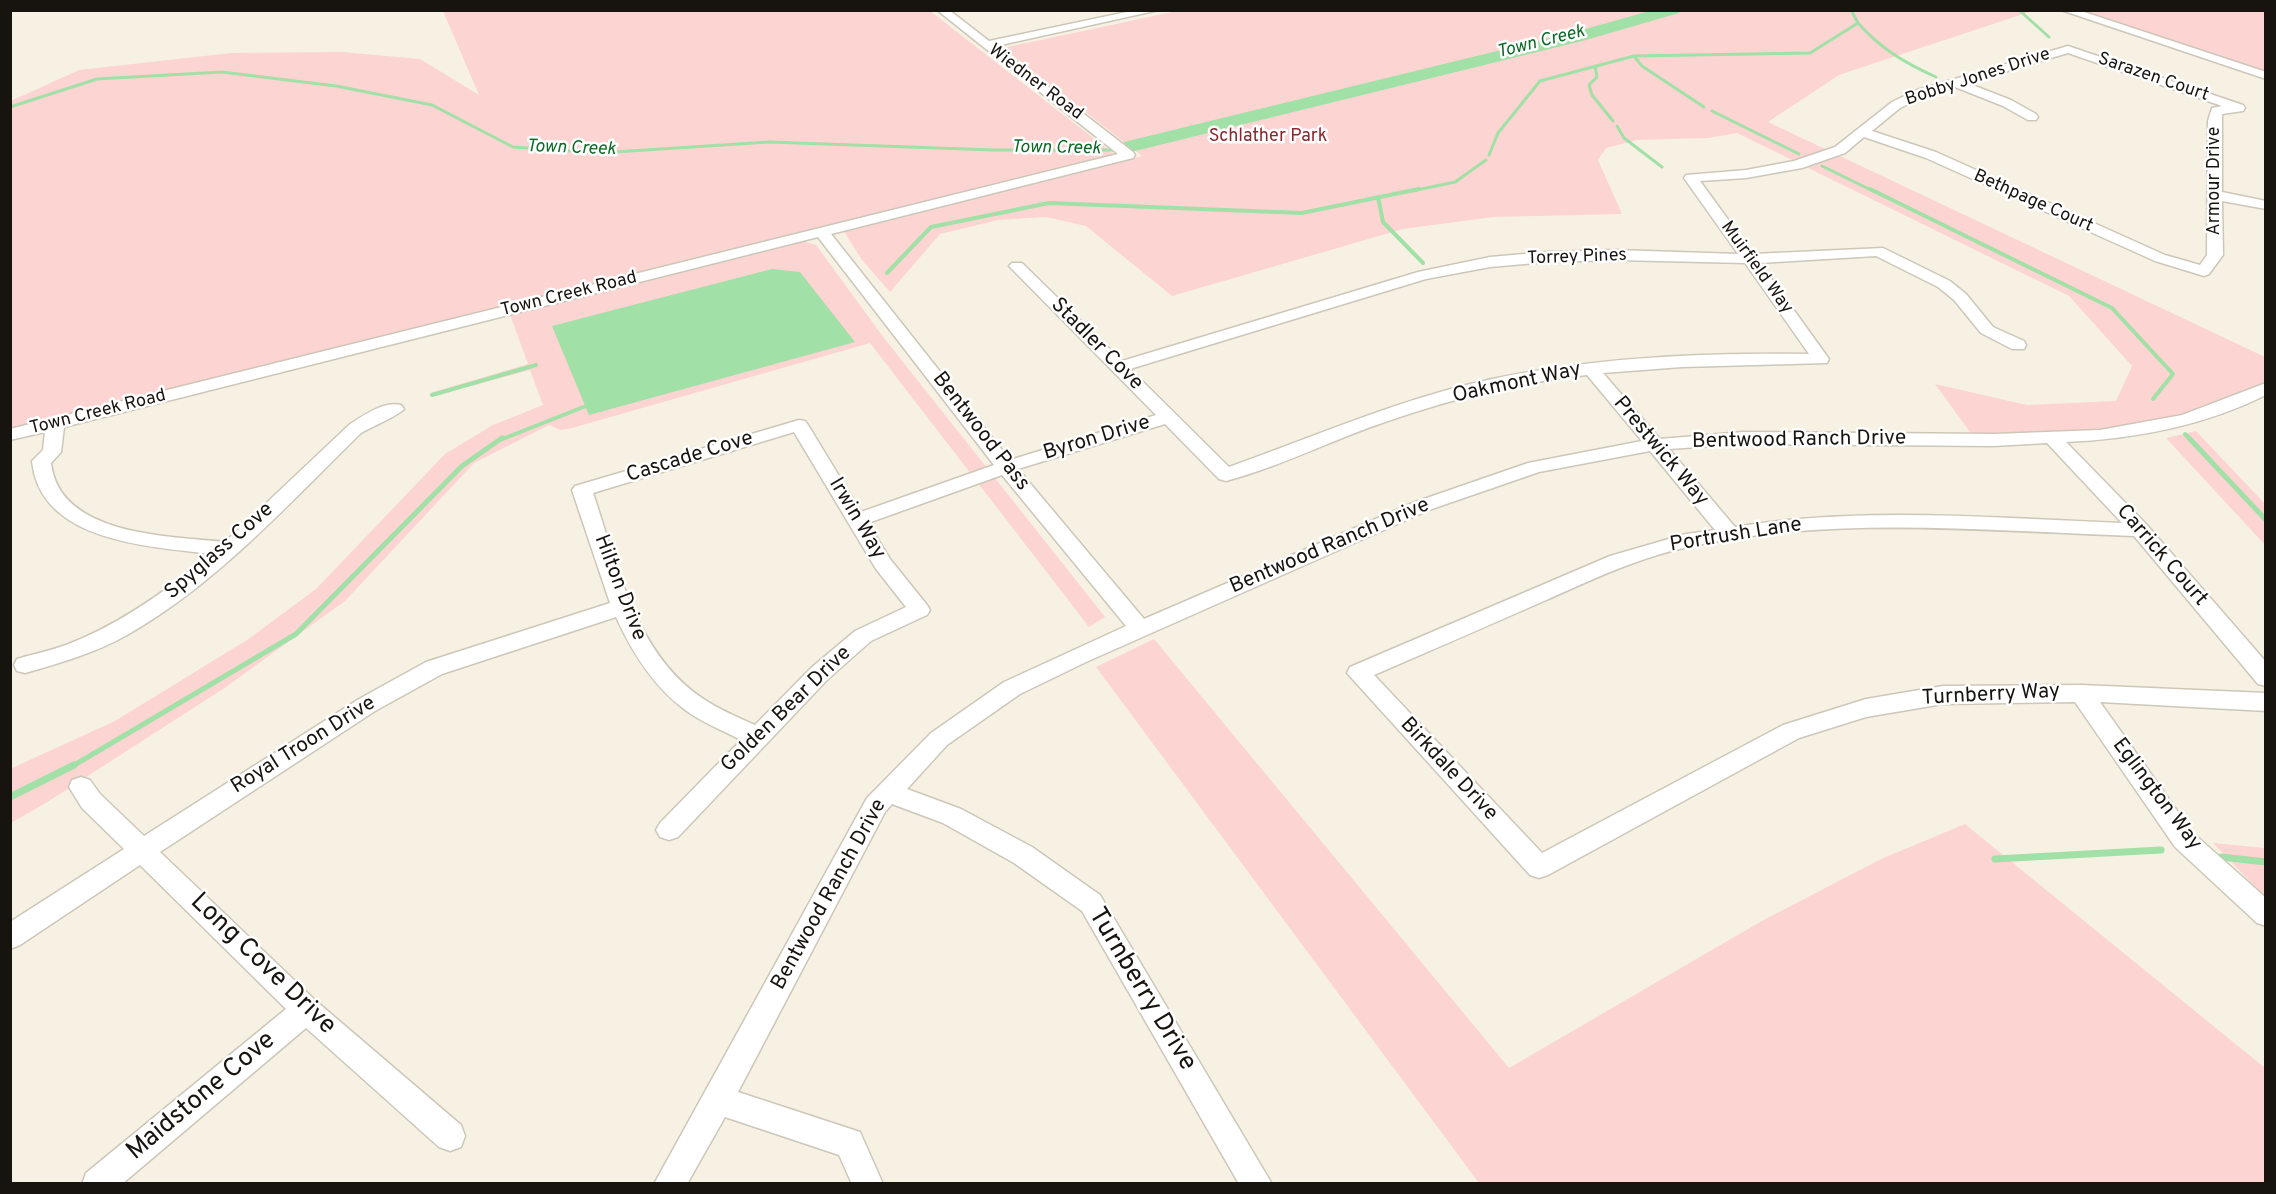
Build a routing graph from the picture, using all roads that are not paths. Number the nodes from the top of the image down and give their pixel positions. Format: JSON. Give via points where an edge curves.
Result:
{"nodes":[{"id":1,"x":942,"y":10,"type":"edge"},
{"id":2,"x":1154,"y":10,"type":"edge"},
{"id":3,"x":2066,"y":10,"type":"edge"},
{"id":4,"x":986,"y":45,"type":"junction"},
{"id":5,"x":2068,"y":49,"type":"joint"},
{"id":6,"x":2265,"y":76,"type":"edge"},
{"id":7,"x":1956,"y":83,"type":"junction"},
{"id":8,"x":2239,"y":108,"type":"joint"},
{"id":9,"x":2032,"y":117,"type":"dead end"},
{"id":10,"x":1863,"y":132,"type":"junction"},
{"id":11,"x":1128,"y":155,"type":"joint"},
{"id":12,"x":1691,"y":178,"type":"joint"},
{"id":13,"x":2214,"y":195,"type":"junction"},
{"id":14,"x":2265,"y":205,"type":"edge"},
{"id":15,"x":822,"y":232,"type":"junction"},
{"id":16,"x":1749,"y":259,"type":"junction"},
{"id":17,"x":1017,"y":266,"type":"dead end"},
{"id":18,"x":2204,"y":271,"type":"joint"},
{"id":19,"x":2018,"y":345,"type":"dead end"},
{"id":20,"x":1821,"y":359,"type":"joint"},
{"id":21,"x":1120,"y":367,"type":"junction"},
{"id":22,"x":1590,"y":368,"type":"junction"},
{"id":23,"x":2265,"y":388,"type":"edge"},
{"id":24,"x":395,"y":409,"type":"dead end"},
{"id":25,"x":1163,"y":413,"type":"junction"},
{"id":26,"x":55,"y":424,"type":"junction"},
{"id":27,"x":799,"y":425,"type":"joint"},
{"id":28,"x":31,"y":430,"type":"junction"},
{"id":29,"x":10,"y":435,"type":"edge"},
{"id":30,"x":2052,"y":438,"type":"junction"},
{"id":31,"x":1653,"y":445,"type":"junction"},
{"id":32,"x":41,"y":461,"type":"junction"},
{"id":33,"x":1003,"y":462,"type":"junction"},
{"id":34,"x":1226,"y":475,"type":"joint"},
{"id":35,"x":582,"y":490,"type":"joint"},
{"id":36,"x":853,"y":515,"type":"junction"},
{"id":37,"x":2140,"y":530,"type":"junction"},
{"id":38,"x":1730,"y":534,"type":"junction"},
{"id":39,"x":229,"y":549,"type":"junction"},
{"id":40,"x":623,"y":607,"type":"junction"},
{"id":41,"x":919,"y":610,"type":"joint"},
{"id":42,"x":1141,"y":630,"type":"junction"},
{"id":43,"x":25,"y":665,"type":"dead end"},
{"id":44,"x":1358,"y":673,"type":"joint"},
{"id":45,"x":2265,"y":678,"type":"edge"},
{"id":46,"x":2081,"y":693,"type":"junction"},
{"id":47,"x":2265,"y":702,"type":"edge"},
{"id":48,"x":757,"y":737,"type":"junction"},
{"id":49,"x":81,"y":787,"type":"dead end"},
{"id":50,"x":888,"y":792,"type":"junction"},
{"id":51,"x":669,"y":830,"type":"dead end"},
{"id":52,"x":142,"y":850,"type":"junction"},
{"id":53,"x":1539,"y":867,"type":"joint"},
{"id":54,"x":2265,"y":915,"type":"edge"},
{"id":55,"x":10,"y":937,"type":"edge"},
{"id":56,"x":306,"y":1010,"type":"junction"},
{"id":57,"x":718,"y":1100,"type":"junction"},
{"id":58,"x":450,"y":1136,"type":"dead end"},
{"id":59,"x":97,"y":1184,"type":"edge"},
{"id":60,"x":669,"y":1184,"type":"edge"},
{"id":61,"x":868,"y":1184,"type":"edge"},
{"id":62,"x":1257,"y":1184,"type":"edge"}],
"edges":[{"from":1,"to":4,"type":"street","name":"Wiedner Road"},
{"from":2,"to":4,"type":"street"},
{"from":3,"to":6,"type":"street"},
{"from":4,"to":11,"type":"street","name":"Wiedner Road"},
{"from":5,"to":7,"type":"street","name":"Bobby Jones Drive"},
{"from":5,"to":8,"type":"street","name":"Sarazen Court"},
{"from":7,"to":9,"type":"street"},
{"from":7,"to":10,"type":"street","name":"Bobby Jones Drive","via":[[1896,105]]},
{"from":8,"to":13,"type":"street","name":"Armour Drive","via":[[2216,111]]},
{"from":10,"to":12,"type":"street","name":"Bobby Jones Drive","via":[[1840,150],[1797,165]]},
{"from":10,"to":18,"type":"street","name":"Bethpage Court","via":[[1930,155],[2160,258]]},
{"from":11,"to":15,"type":"street","name":"Town Creek Road"},
{"from":12,"to":16,"type":"street","name":"Muirfield Way"},
{"from":13,"to":14,"type":"street"},
{"from":13,"to":18,"type":"street","name":"Armour Drive","via":[[2215,255]]},
{"from":15,"to":26,"type":"street","name":"Town Creek Road"},
{"from":15,"to":33,"type":"street","name":"Bentwood Pass"},
{"from":16,"to":19,"type":"street","name":"Torrey Pines","via":[[1878,251],[1944,284],[1988,330]]},
{"from":16,"to":20,"type":"street","name":"Muirfield Way"},
{"from":16,"to":21,"type":"street","name":"Torrey Pines","via":[[1616,255],[1490,262],[1362,291]]},
{"from":17,"to":21,"type":"street","name":"Stadler Cove"},
{"from":20,"to":22,"type":"street","name":"Oakmont Way","via":[[1733,358]]},
{"from":21,"to":25,"type":"street","name":"Stadler Cove"},
{"from":22,"to":31,"type":"street","name":"Prestwick Way"},
{"from":22,"to":34,"type":"street","name":"Oakmont Way","via":[[1485,386],[1400,412]]},
{"from":23,"to":30,"type":"street","name":"Bentwood Ranch Drive","via":[[2186,420],[2100,435]]},
{"from":24,"to":39,"type":"street","name":"Spyglass Cove","via":[[356,429]]},
{"from":25,"to":33,"type":"street","name":"Byron Drive"},
{"from":25,"to":34,"type":"street","name":"Stadler Cove"},
{"from":26,"to":28,"type":"street","name":"Town Creek Road"},
{"from":26,"to":32,"type":"street","via":[[52,452]]},
{"from":27,"to":35,"type":"street","name":"Cascade Cove"},
{"from":27,"to":36,"type":"street","name":"Irwin Way"},
{"from":28,"to":29,"type":"street","name":"Town Creek Road"},
{"from":28,"to":32,"type":"street","via":[[29,456]]},
{"from":30,"to":31,"type":"street","name":"Bentwood Ranch Drive","via":[[1743,438]]},
{"from":30,"to":37,"type":"street","name":"Carrick Court"},
{"from":31,"to":38,"type":"street","name":"Prestwick Way"},
{"from":31,"to":42,"type":"street","name":"Bentwood Ranch Drive","via":[[1535,467],[1422,506]]},
{"from":32,"to":39,"type":"street","via":[[45,482],[59,504],[80,521],[109,532]]},
{"from":33,"to":36,"type":"street","name":"Byron Drive"},
{"from":33,"to":42,"type":"street","name":"Bentwood Pass"},
{"from":35,"to":40,"type":"street","name":"Hilton Drive"},
{"from":36,"to":41,"type":"street","name":"Irwin Way","via":[[883,564]]},
{"from":37,"to":38,"type":"street","name":"Portrush Lane","via":[[1853,522]]},
{"from":37,"to":45,"type":"street","name":"Carrick Court"},
{"from":38,"to":44,"type":"street","name":"Portrush Lane","via":[[1686,541],[1617,561]]},
{"from":39,"to":43,"type":"street","name":"Spyglass Cove","via":[[184,587],[129,623],[86,647]]},
{"from":40,"to":48,"type":"street","name":"Hilton Drive","via":[[644,651],[664,679],[692,703]]},
{"from":40,"to":52,"type":"street","name":"Royal Troon Drive","via":[[434,668],[367,705]]},
{"from":41,"to":48,"type":"street","name":"Golden Bear Drive","via":[[863,636]]},
{"from":42,"to":50,"type":"street","name":"Bentwood Ranch Drive","via":[[1012,688],[939,739]]},
{"from":44,"to":53,"type":"street","name":"Birkdale Drive"},
{"from":46,"to":47,"type":"street","name":"Turnberry Way"},
{"from":46,"to":53,"type":"street","name":"Turnberry Way","via":[[1943,695],[1866,708],[1791,731]]},
{"from":46,"to":54,"type":"street","name":"Eglington Way","via":[[2184,840]]},
{"from":48,"to":51,"type":"street","name":"Golden Bear Drive"},
{"from":49,"to":52,"type":"street","name":"Long Cove Drive"},
{"from":50,"to":57,"type":"street","name":"Bentwood Ranch Drive","via":[[876,805]]},
{"from":50,"to":62,"type":"street","name":"Turnberry Drive","via":[[952,816],[1023,855],[1091,903]]},
{"from":52,"to":55,"type":"street","name":"Royal Troon Drive"},
{"from":52,"to":56,"type":"street","name":"Long Cove Drive"},
{"from":56,"to":58,"type":"street","name":"Long Cove Drive"},
{"from":56,"to":59,"type":"street","name":"Maidstone Cove"},
{"from":57,"to":60,"type":"street","name":"Bentwood Ranch Drive"},
{"from":57,"to":61,"type":"street","via":[[849,1143]]}]}
